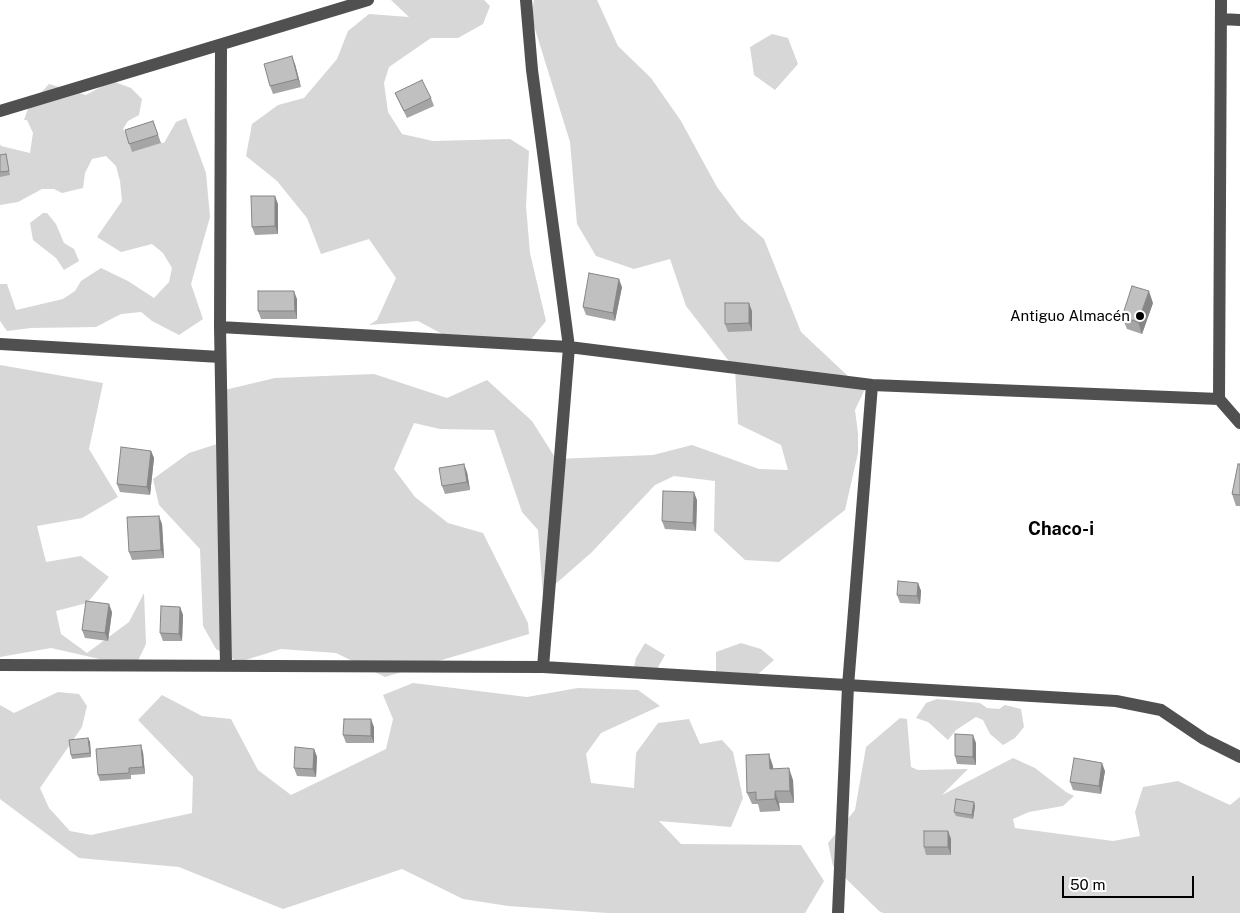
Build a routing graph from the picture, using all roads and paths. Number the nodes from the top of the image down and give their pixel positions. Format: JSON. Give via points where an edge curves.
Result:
{"nodes":[{"id":1,"x":368,"y":0,"type":"edge"},
{"id":2,"x":526,"y":0,"type":"edge"},
{"id":3,"x":1222,"y":0,"type":"edge"},
{"id":4,"x":1221,"y":19,"type":"junction"},
{"id":5,"x":1240,"y":20,"type":"edge"},
{"id":6,"x":221,"y":46,"type":"junction"},
{"id":7,"x":0,"y":111,"type":"edge"},
{"id":8,"x":220,"y":327,"type":"junction"},
{"id":9,"x":0,"y":344,"type":"edge"},
{"id":10,"x":569,"y":347,"type":"junction"},
{"id":11,"x":220,"y":357,"type":"junction"},
{"id":12,"x":872,"y":385,"type":"junction"},
{"id":13,"x":1219,"y":399,"type":"junction"},
{"id":14,"x":1240,"y":423,"type":"edge"},
{"id":15,"x":0,"y":665,"type":"edge"},
{"id":16,"x":226,"y":666,"type":"junction"},
{"id":17,"x":543,"y":667,"type":"junction"},
{"id":18,"x":848,"y":686,"type":"junction"},
{"id":19,"x":1240,"y":757,"type":"edge"},
{"id":20,"x":838,"y":913,"type":"edge"}],
"edges":[{"from":1,"to":6,"type":"street"},
{"from":2,"to":10,"type":"street","via":[[532,70]]},
{"from":3,"to":4,"type":"street"},
{"from":4,"to":5,"type":"street"},
{"from":4,"to":13,"type":"street"},
{"from":6,"to":7,"type":"street"},
{"from":6,"to":8,"type":"street"},
{"from":8,"to":10,"type":"street"},
{"from":8,"to":11,"type":"street"},
{"from":9,"to":11,"type":"street"},
{"from":10,"to":12,"type":"street"},
{"from":10,"to":17,"type":"street"},
{"from":11,"to":16,"type":"street"},
{"from":12,"to":13,"type":"street"},
{"from":12,"to":18,"type":"street"},
{"from":13,"to":14,"type":"street"},
{"from":15,"to":16,"type":"street"},
{"from":16,"to":17,"type":"street"},
{"from":17,"to":18,"type":"street"},
{"from":18,"to":19,"type":"street","via":[[1116,701],[1160,710],[1204,739]]},
{"from":18,"to":20,"type":"street"}]}
